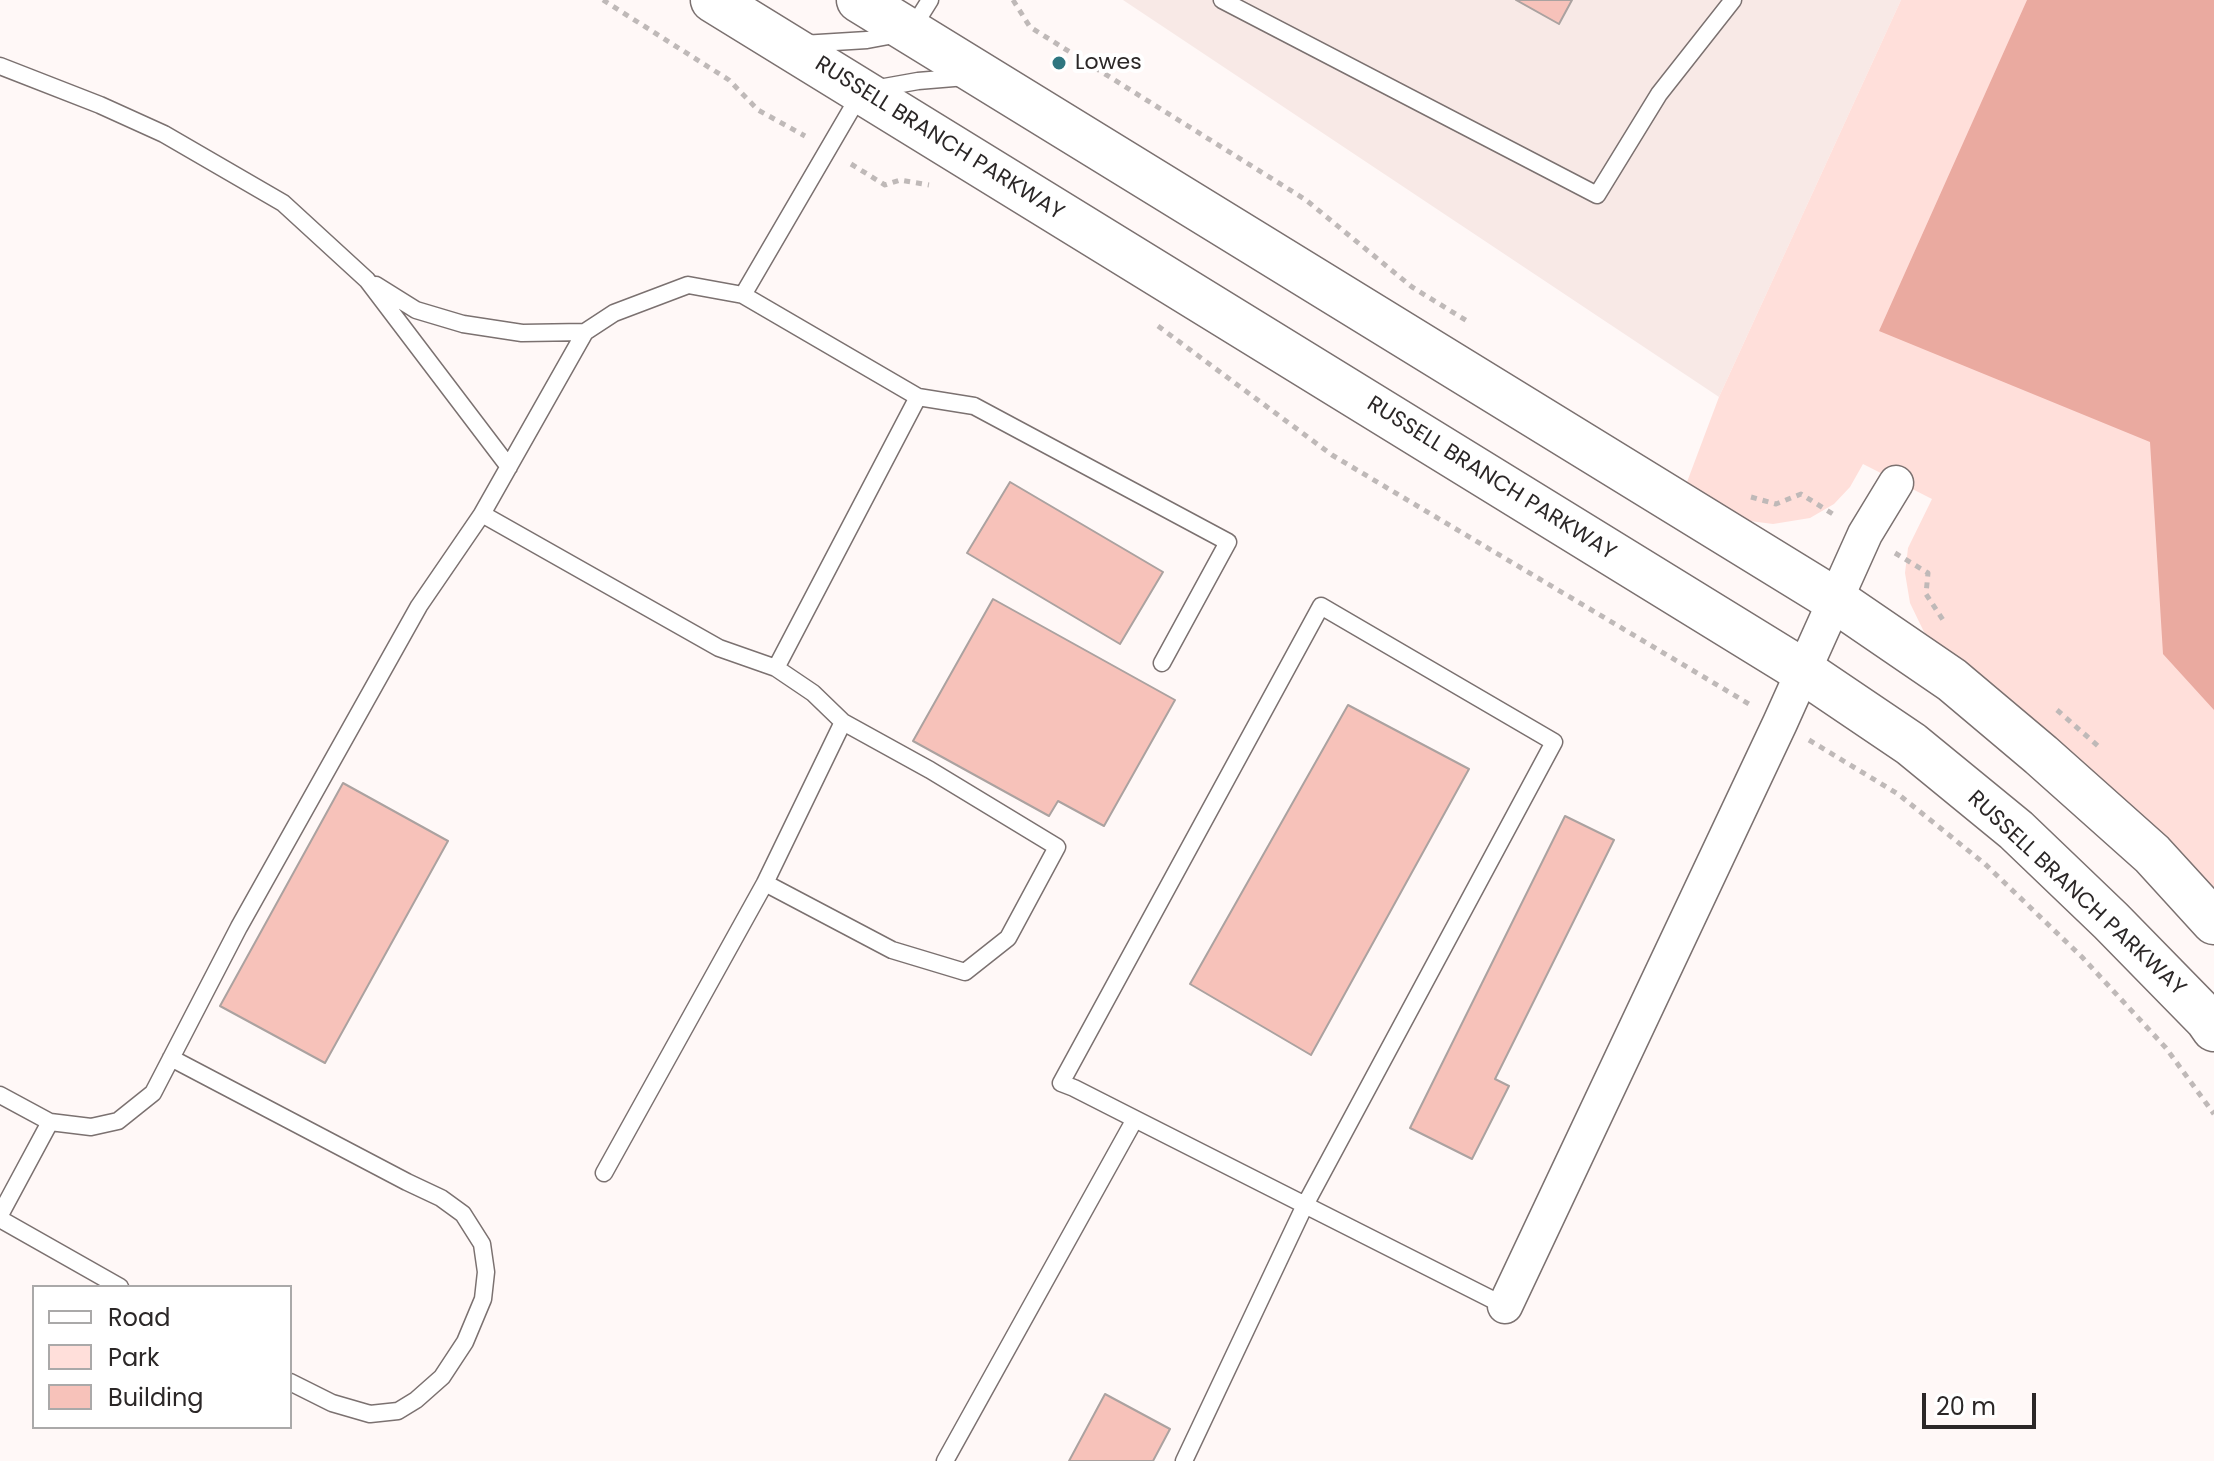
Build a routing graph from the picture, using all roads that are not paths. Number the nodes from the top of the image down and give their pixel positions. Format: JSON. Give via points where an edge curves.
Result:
{"nodes":[{"id":1,"x":713,"y":0,"type":"edge"},
{"id":2,"x":859,"y":0,"type":"edge"},
{"id":3,"x":1222,"y":0,"type":"edge"},
{"id":4,"x":1733,"y":0,"type":"edge"},
{"id":5,"x":920,"y":16,"type":"edge"},
{"id":6,"x":786,"y":44,"type":"junction"},
{"id":7,"x":0,"y":66,"type":"edge"},
{"id":8,"x":983,"y":75,"type":"junction"},
{"id":9,"x":862,"y":91,"type":"junction"},
{"id":10,"x":367,"y":280,"type":"junction"},
{"id":11,"x":743,"y":295,"type":"junction"},
{"id":12,"x":585,"y":332,"type":"junction"},
{"id":13,"x":918,"y":397,"type":"junction"},
{"id":14,"x":509,"y":467,"type":"junction"},
{"id":15,"x":1896,"y":483,"type":"dead end"},
{"id":16,"x":482,"y":514,"type":"junction"},
{"id":17,"x":1835,"y":600,"type":"junction"},
{"id":18,"x":1162,"y":663,"type":"dead end"},
{"id":19,"x":776,"y":668,"type":"junction"},
{"id":20,"x":1803,"y":671,"type":"junction"},
{"id":21,"x":843,"y":722,"type":"junction"},
{"id":22,"x":765,"y":883,"type":"junction"},
{"id":23,"x":2214,"y":922,"type":"edge"},
{"id":24,"x":2214,"y":1029,"type":"edge"},
{"id":25,"x":171,"y":1058,"type":"junction"},
{"id":26,"x":0,"y":1095,"type":"edge"},
{"id":27,"x":1135,"y":1119,"type":"junction"},
{"id":28,"x":50,"y":1122,"type":"junction"},
{"id":29,"x":604,"y":1173,"type":"dead end"},
{"id":30,"x":1305,"y":1205,"type":"junction"},
{"id":31,"x":0,"y":1217,"type":"edge"},
{"id":32,"x":117,"y":1285,"type":"edge"},
{"id":33,"x":1505,"y":1306,"type":"joint"},
{"id":34,"x":292,"y":1383,"type":"edge"},
{"id":35,"x":945,"y":1461,"type":"edge"},
{"id":36,"x":1184,"y":1461,"type":"edge"}],
"edges":[{"from":1,"to":6,"type":"main road","name":"RUSSELL BRANCH PARKWAY"},
{"from":2,"to":5,"type":"main road"},
{"from":3,"to":4,"type":"lane","via":[[1597,195],[1659,94]]},
{"from":5,"to":6,"type":"lane","via":[[867,40]]},
{"from":5,"to":8,"type":"main road"},
{"from":6,"to":9,"type":"main road","name":"RUSSELL BRANCH PARKWAY"},
{"from":7,"to":10,"type":"lane","via":[[100,105],[191,149],[283,203]]},
{"from":8,"to":9,"type":"lane"},
{"from":8,"to":17,"type":"main road"},
{"from":9,"to":11,"type":"lane"},
{"from":9,"to":20,"type":"main road","name":"RUSSELL BRANCH PARKWAY"},
{"from":10,"to":12,"type":"lane","via":[[416,310],[463,324],[522,333]]},
{"from":10,"to":14,"type":"lane"},
{"from":11,"to":12,"type":"lane","via":[[688,285],[614,313]]},
{"from":11,"to":13,"type":"lane"},
{"from":12,"to":14,"type":"lane"},
{"from":13,"to":18,"type":"lane","via":[[974,406],[1228,542]]},
{"from":13,"to":19,"type":"lane"},
{"from":14,"to":16,"type":"lane"},
{"from":15,"to":17,"type":"street"},
{"from":16,"to":19,"type":"lane","via":[[719,648]]},
{"from":16,"to":25,"type":"lane","via":[[419,606]]},
{"from":17,"to":20,"type":"street"},
{"from":17,"to":23,"type":"main road","via":[[1952,680],[2041,755],[2152,854]]},
{"from":19,"to":21,"type":"lane"},
{"from":20,"to":24,"type":"main road","name":"RUSSELL BRANCH PARKWAY","via":[[1911,744],[2016,830]]},
{"from":20,"to":33,"type":"street"},
{"from":21,"to":22,"type":"lane"},
{"from":21,"to":22,"type":"lane","via":[[1057,847],[1008,938],[965,972],[892,950]]},
{"from":22,"to":29,"type":"lane"},
{"from":25,"to":28,"type":"lane","via":[[153,1093],[118,1121],[91,1127]]},
{"from":25,"to":34,"type":"lane","via":[[441,1198],[463,1214],[482,1244],[486,1272],[477,1314],[442,1377],[416,1400],[398,1411],[370,1414]]},
{"from":26,"to":28,"type":"lane"},
{"from":27,"to":30,"type":"lane"},
{"from":27,"to":30,"type":"lane","via":[[1061,1083],[1321,606],[1554,742]]},
{"from":27,"to":35,"type":"lane"},
{"from":28,"to":31,"type":"lane"},
{"from":30,"to":33,"type":"lane"},
{"from":30,"to":36,"type":"lane"},
{"from":31,"to":32,"type":"lane"}]}
